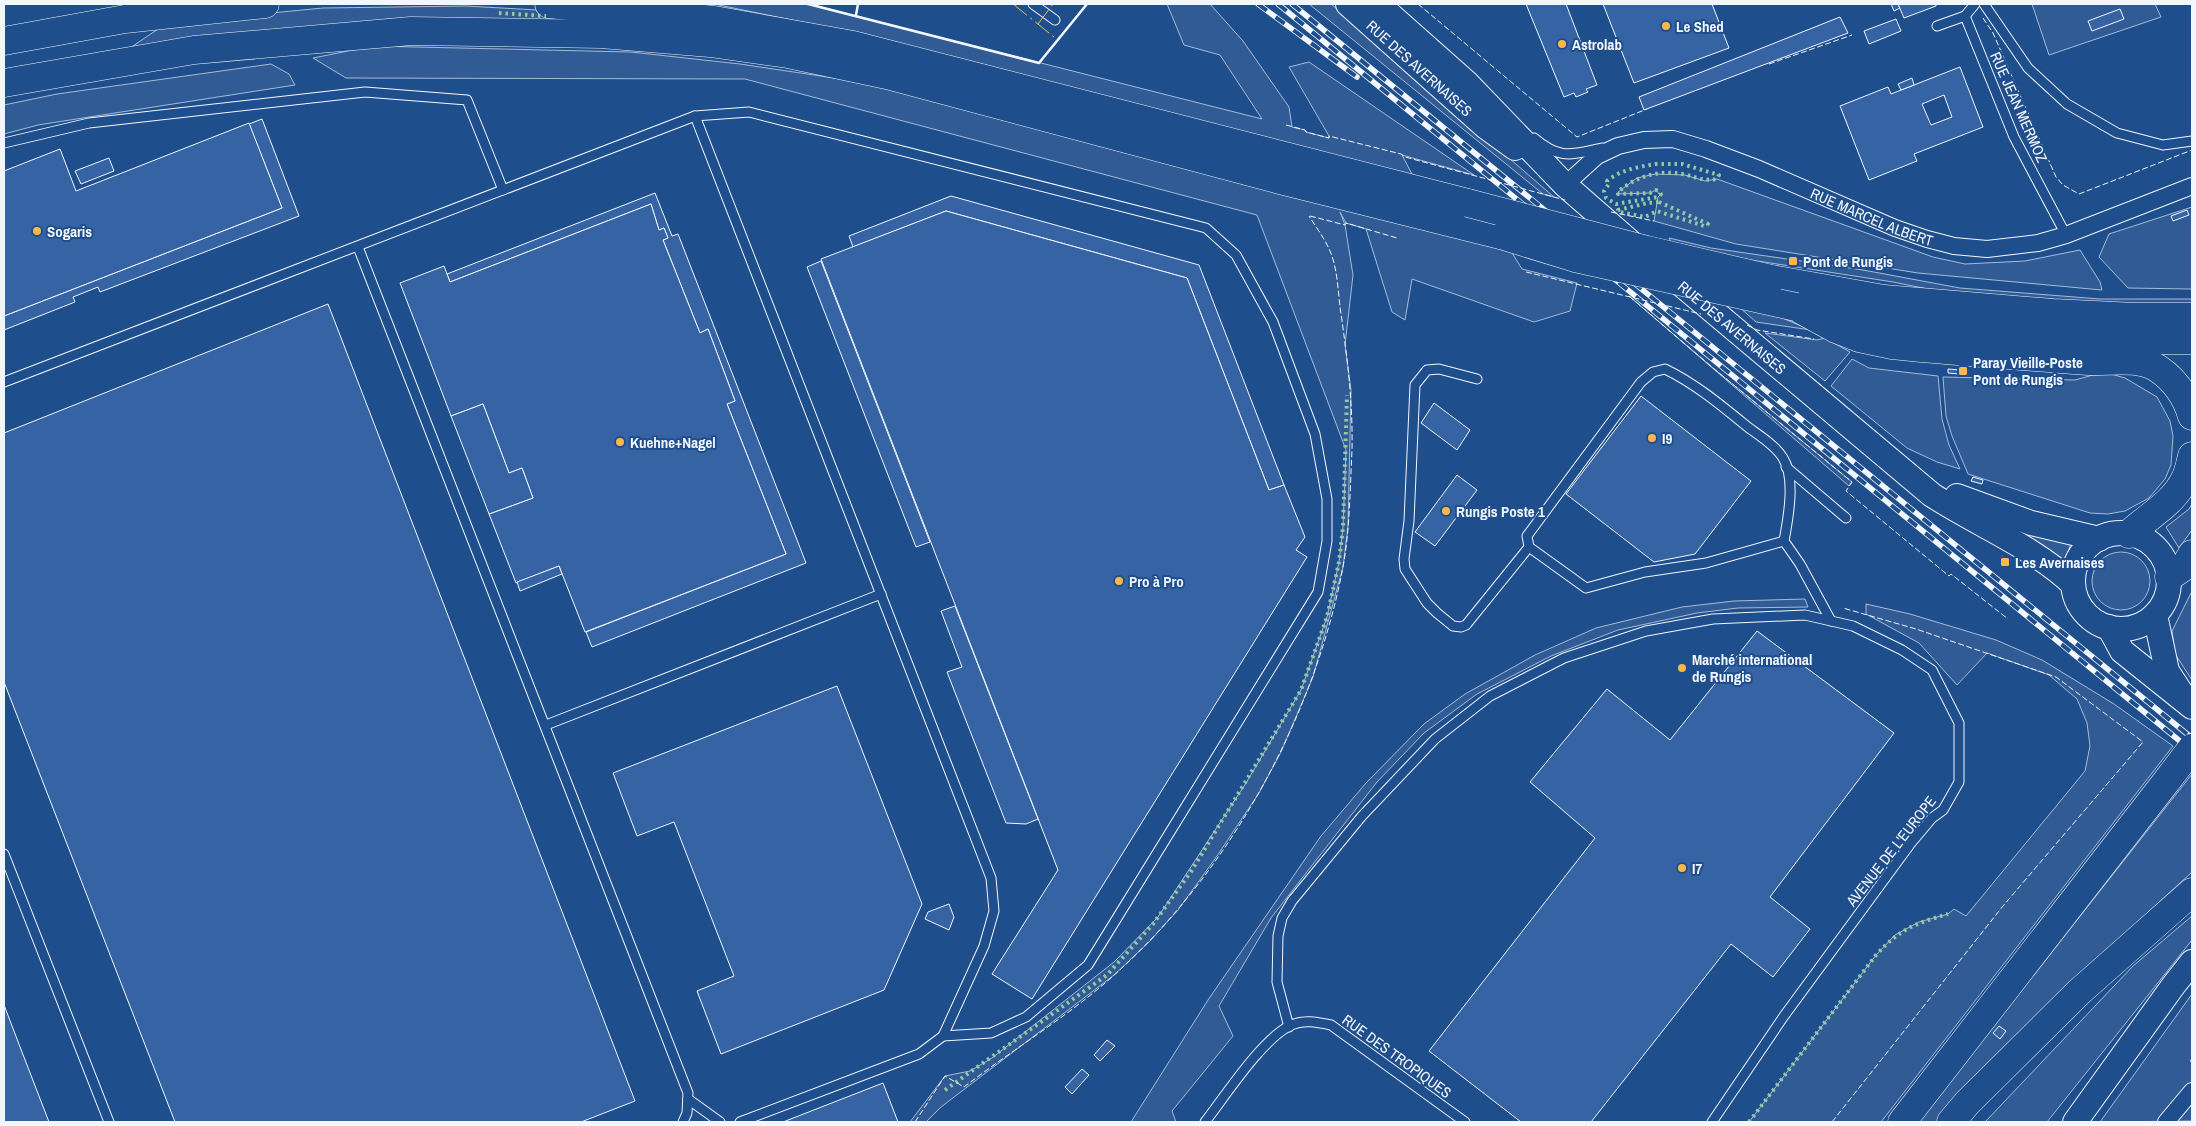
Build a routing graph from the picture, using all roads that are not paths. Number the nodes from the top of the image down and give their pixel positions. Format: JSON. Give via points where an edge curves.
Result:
{"nodes":[{"id":1,"x":138,"y":4,"type":"edge"},
{"id":2,"x":265,"y":4,"type":"edge"},
{"id":3,"x":549,"y":4,"type":"edge"},
{"id":4,"x":1034,"y":4,"type":"edge"},
{"id":5,"x":1348,"y":4,"type":"edge"},
{"id":6,"x":1378,"y":4,"type":"edge"},
{"id":7,"x":1975,"y":4,"type":"edge"},
{"id":8,"x":1984,"y":4,"type":"edge"},
{"id":9,"x":1965,"y":16,"type":"junction"},
{"id":10,"x":1055,"y":20,"type":"dead end"},
{"id":11,"x":95,"y":23,"type":"junction"},
{"id":12,"x":1937,"y":26,"type":"dead end"},
{"id":13,"x":4,"y":41,"type":"edge"},
{"id":14,"x":12,"y":83,"type":"edge"},
{"id":15,"x":1468,"y":84,"type":"junction"},
{"id":16,"x":695,"y":116,"type":"junction"},
{"id":17,"x":2192,"y":141,"type":"edge"},
{"id":18,"x":4,"y":143,"type":"edge"},
{"id":19,"x":1618,"y":146,"type":"junction"},
{"id":20,"x":1565,"y":185,"type":"junction"},
{"id":21,"x":2192,"y":186,"type":"edge"},
{"id":22,"x":503,"y":190,"type":"junction"},
{"id":23,"x":2066,"y":235,"type":"junction"},
{"id":24,"x":358,"y":246,"type":"junction"},
{"id":25,"x":1796,"y":307,"type":"junction"},
{"id":26,"x":2192,"y":317,"type":"edge"},
{"id":27,"x":2192,"y":340,"type":"edge"},
{"id":28,"x":1477,"y":379,"type":"dead end"},
{"id":29,"x":4,"y":382,"type":"edge"},
{"id":30,"x":2192,"y":416,"type":"edge"},
{"id":31,"x":2192,"y":456,"type":"edge"},
{"id":32,"x":1786,"y":467,"type":"junction"},
{"id":33,"x":1901,"y":467,"type":"junction"},
{"id":34,"x":1846,"y":518,"type":"dead end"},
{"id":35,"x":2129,"y":534,"type":"junction"},
{"id":36,"x":2099,"y":539,"type":"junction"},
{"id":37,"x":1784,"y":541,"type":"junction"},
{"id":38,"x":1529,"y":547,"type":"junction"},
{"id":39,"x":2192,"y":554,"type":"edge"},
{"id":40,"x":2169,"y":578,"type":"junction"},
{"id":41,"x":2074,"y":584,"type":"junction"},
{"id":42,"x":880,"y":594,"type":"junction"},
{"id":43,"x":2155,"y":615,"type":"junction"},
{"id":44,"x":1831,"y":621,"type":"junction"},
{"id":45,"x":2109,"y":627,"type":"junction"},
{"id":46,"x":2190,"y":705,"type":"edge"},
{"id":47,"x":546,"y":725,"type":"junction"},
{"id":48,"x":2192,"y":748,"type":"edge"},
{"id":49,"x":4,"y":854,"type":"edge"},
{"id":50,"x":2192,"y":892,"type":"edge"},
{"id":51,"x":2192,"y":962,"type":"edge"},
{"id":52,"x":1289,"y":1027,"type":"junction"},
{"id":53,"x":943,"y":1036,"type":"junction"},
{"id":54,"x":2192,"y":1091,"type":"edge"},
{"id":55,"x":688,"y":1099,"type":"junction"},
{"id":56,"x":109,"y":1122,"type":"edge"},
{"id":57,"x":683,"y":1122,"type":"edge"},
{"id":58,"x":720,"y":1122,"type":"edge"},
{"id":59,"x":740,"y":1122,"type":"edge"},
{"id":60,"x":1205,"y":1122,"type":"edge"},
{"id":61,"x":1465,"y":1122,"type":"edge"},
{"id":62,"x":1712,"y":1122,"type":"edge"},
{"id":63,"x":1902,"y":1122,"type":"edge"},
{"id":64,"x":1951,"y":1122,"type":"edge"},
{"id":65,"x":2075,"y":1122,"type":"edge"},
{"id":66,"x":2166,"y":1122,"type":"edge"}],
"edges":[{"from":1,"to":11,"type":"highway","via":[[110,10]]},
{"from":2,"to":11,"type":"highway"},
{"from":3,"to":26,"type":"highway","bridge":true,"via":[[714,20],[827,40],[1771,279],[1884,299],[2053,313]]},
{"from":4,"to":10,"type":"lane"},
{"from":5,"to":20,"type":"main road","name":"RUE DES AVERNAISES","via":[[1486,127]]},
{"from":6,"to":15,"type":"main road","name":"RUE DES AVERNAISES"},
{"from":7,"to":9,"type":"lane"},
{"from":8,"to":17,"type":"lane","via":[[2028,68],[2066,104],[2117,133],[2163,144]]},
{"from":9,"to":12,"type":"lane"},
{"from":9,"to":23,"type":"lane","name":"RUE JEAN MERMOZ","via":[[2014,137]]},
{"from":11,"to":13,"type":"highway"},
{"from":14,"to":25,"type":"highway","bridge":true,"via":[[194,50],[411,31],[610,34],[710,42],[887,75],[1585,260]]},
{"from":15,"to":19,"type":"lane","via":[[1539,142],[1559,153],[1582,154]]},
{"from":15,"to":20,"type":"main road","name":"RUE DES AVERNAISES"},
{"from":16,"to":22,"type":"lane"},
{"from":16,"to":42,"type":"lane"},
{"from":16,"to":53,"type":"lane","via":[[748,112],[1206,228],[1236,256],[1273,322],[1315,434],[1327,499],[1327,541],[1318,592],[1099,948],[1088,965],[1026,1017],[991,1033]]},
{"from":18,"to":22,"type":"lane","via":[[89,123],[365,92],[467,100]]},
{"from":19,"to":20,"type":"street","name":"RUE MARCEL ALBERT","via":[[1596,156]]},
{"from":19,"to":23,"type":"street","name":"RUE MARCEL ALBERT","via":[[1644,140],[1673,140],[1706,149],[1942,244],[2000,249]]},
{"from":20,"to":33,"type":"main road","name":"RUE DES AVERNAISES"},
{"from":21,"to":23,"type":"street","name":"RUE MARCEL ALBERT"},
{"from":22,"to":24,"type":"lane"},
{"from":24,"to":29,"type":"lane"},
{"from":24,"to":47,"type":"lane"},
{"from":25,"to":27,"type":"highway","via":[[1886,322],[2003,334],[2076,339]]},
{"from":25,"to":30,"type":"highway","via":[[1851,335],[1892,345],[2139,361],[2156,368],[2177,385]]},
{"from":28,"to":38,"type":"lane","via":[[1439,369],[1427,370],[1415,385],[1405,569],[1427,603],[1453,626],[1461,627],[1466,625]]},
{"from":31,"to":35,"type":"highway","via":[[2186,478],[2177,491]]},
{"from":32,"to":34,"type":"lane"},
{"from":32,"to":37,"type":"lane","via":[[1790,488]]},
{"from":32,"to":38,"type":"lane","via":[[1784,458],[1768,443],[1702,390],[1665,368],[1653,372],[1641,382],[1527,536]]},
{"from":33,"to":36,"type":"main road","name":"RUE DES AVERNAISES","via":[[1965,500],[2039,525]]},
{"from":33,"to":41,"type":"main road","name":"RUE DES AVERNAISES","via":[[1932,495],[2033,552]]},
{"from":35,"to":36,"type":"main road"},
{"from":35,"to":40,"type":"main road","via":[[2144,539],[2157,549]]},
{"from":36,"to":41,"type":"main road","via":[[2079,558]]},
{"from":37,"to":38,"type":"lane","via":[[1706,563],[1645,572],[1586,588]]},
{"from":37,"to":44,"type":"lane"},
{"from":39,"to":40,"type":"highway","via":[[2185,566]]},
{"from":40,"to":43,"type":"main road","via":[[2168,591]]},
{"from":41,"to":45,"type":"main road","via":[[2084,612]]},
{"from":42,"to":47,"type":"lane"},
{"from":42,"to":53,"type":"lane","via":[[991,878],[994,912],[984,946]]},
{"from":43,"to":45,"type":"main road","via":[[2141,625],[2125,629]]},
{"from":43,"to":46,"type":"main road","via":[[2168,671]]},
{"from":44,"to":52,"type":"lane","name":"AVENUE DE L'EUROPE","via":[[1805,615],[1713,618],[1646,631],[1564,658],[1490,696],[1442,734],[1362,816],[1292,901],[1282,918],[1278,936],[1277,982]]},
{"from":44,"to":62,"type":"lane","name":"AVENUE DE L'EUROPE","via":[[1853,626],[1902,650],[1932,670],[1959,723],[1958,782],[1943,810],[1911,843],[1784,1016]]},
{"from":45,"to":46,"type":"main road","via":[[2122,650]]},
{"from":47,"to":55,"type":"lane"},
{"from":48,"to":63,"type":"highway","bridge":true},
{"from":49,"to":56,"type":"lane"},
{"from":50,"to":64,"type":"highway","via":[[2079,992]]},
{"from":51,"to":65,"type":"main road"},
{"from":52,"to":60,"type":"lane","name":"RUE DES TROPIQUES","via":[[1265,1046]]},
{"from":52,"to":61,"type":"lane","name":"RUE DES TROPIQUES","via":[[1313,1021],[1331,1025]]},
{"from":53,"to":59,"type":"lane","via":[[919,1054]]},
{"from":54,"to":66,"type":"street"},
{"from":55,"to":57,"type":"lane"},
{"from":55,"to":58,"type":"lane"}]}
